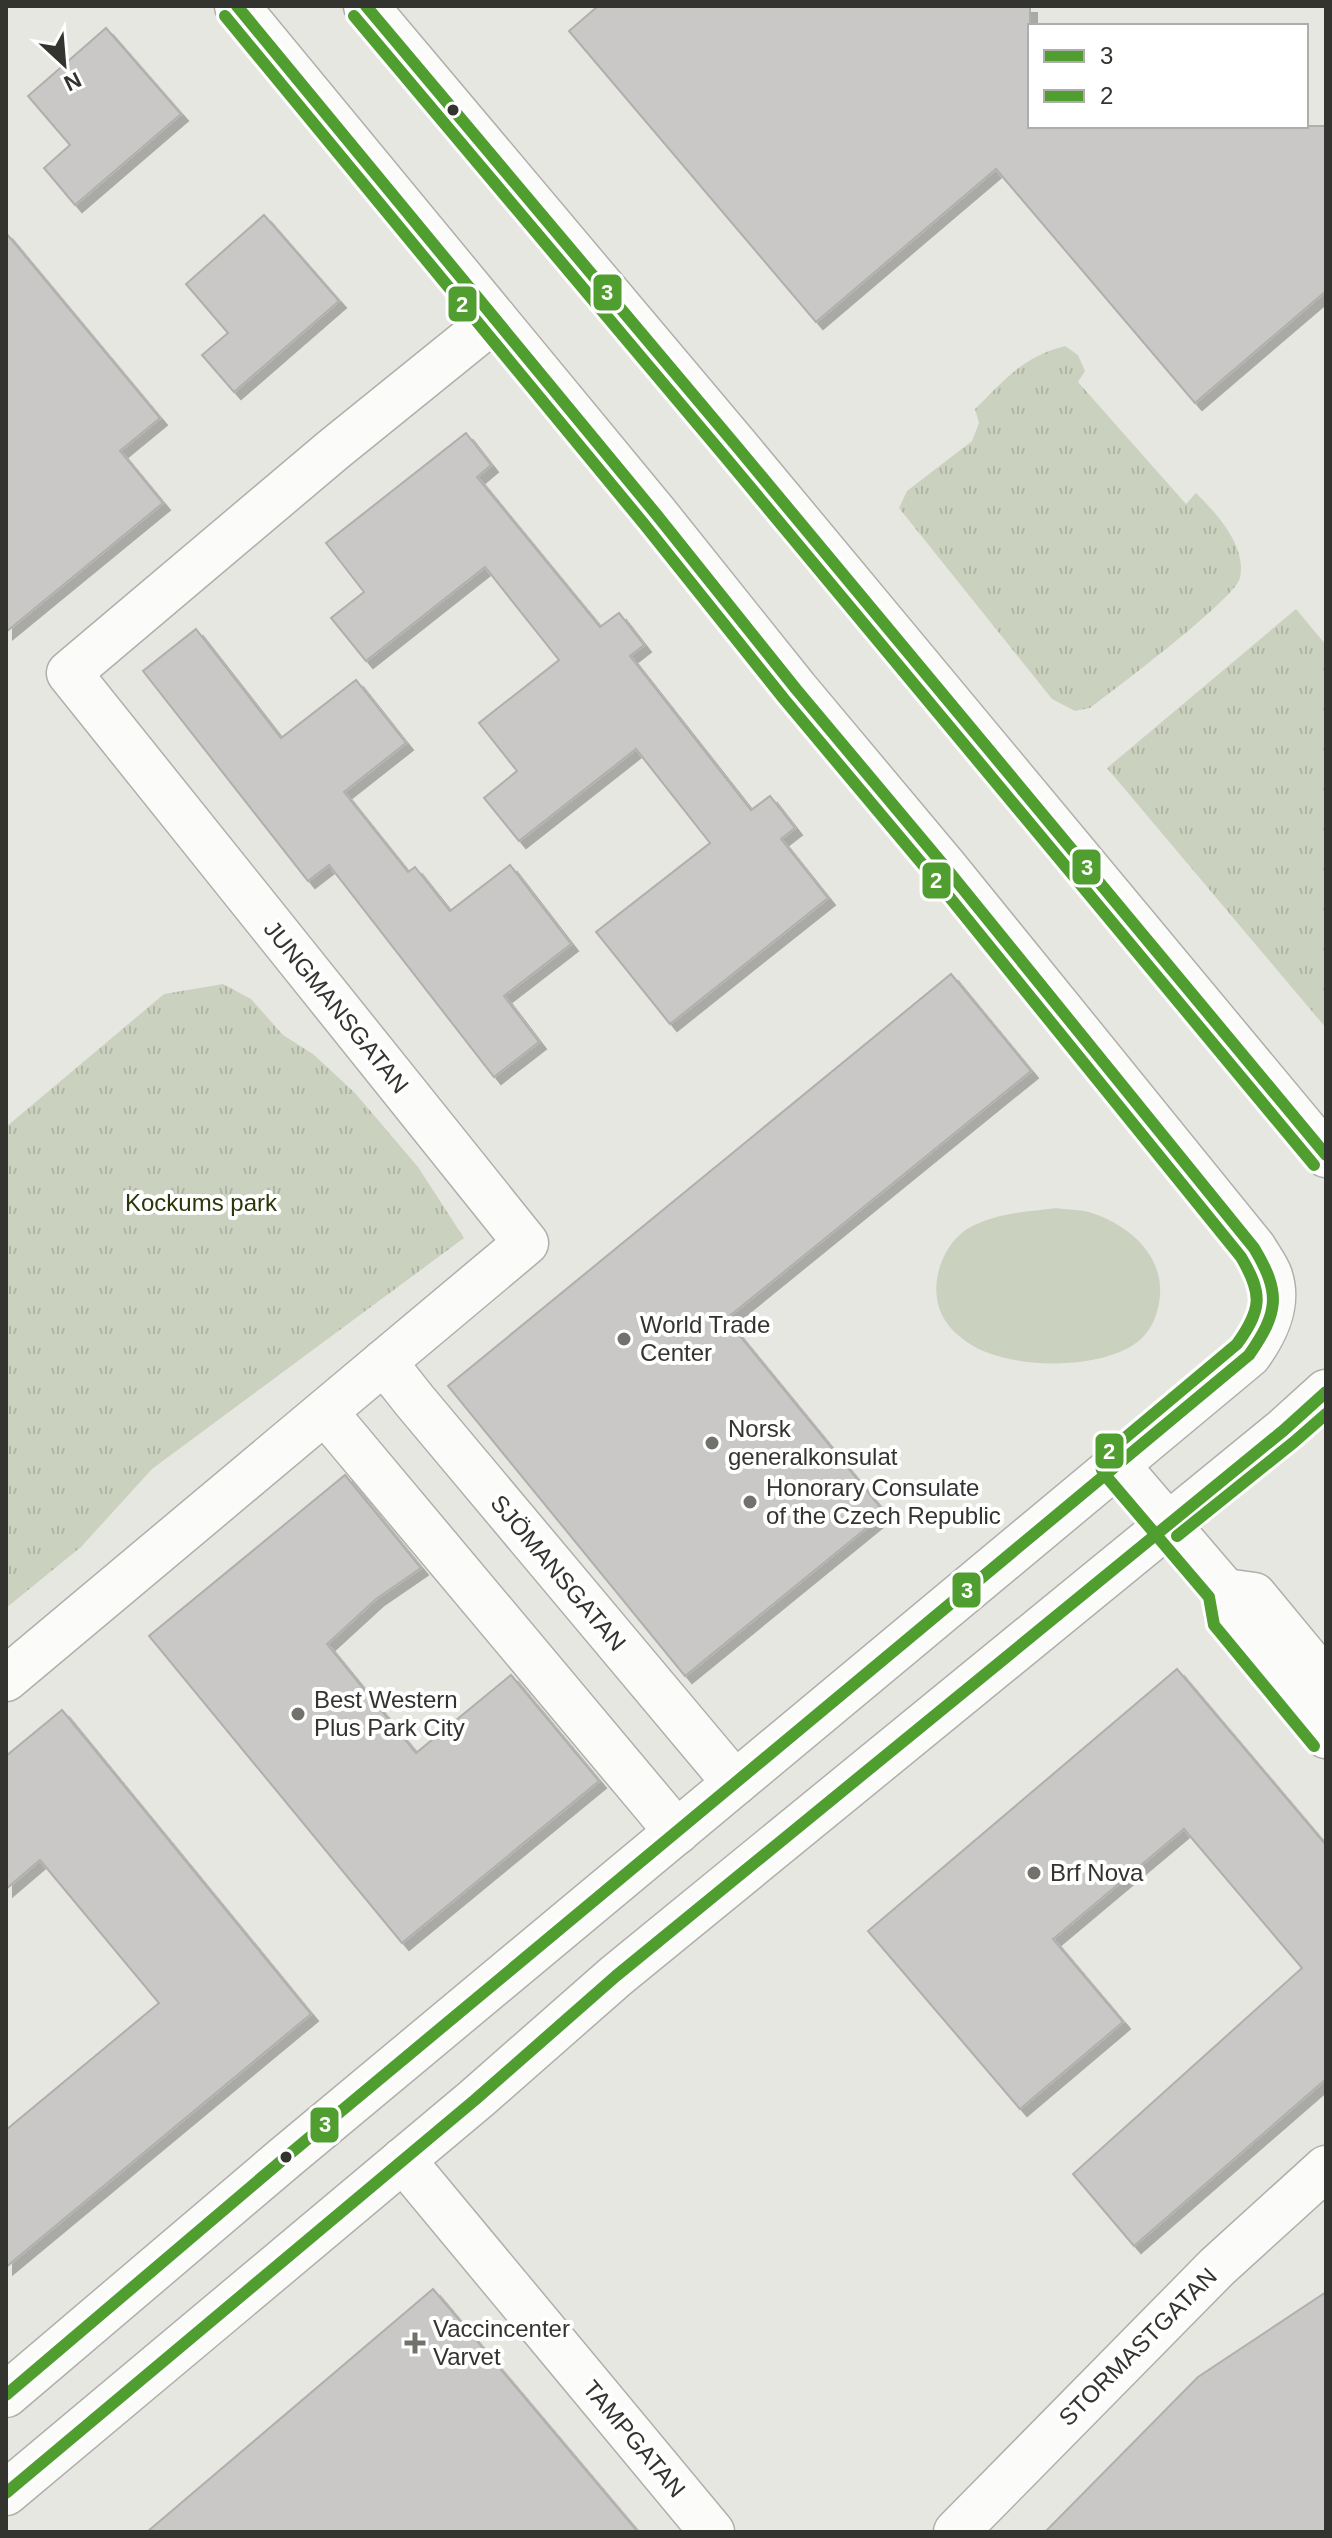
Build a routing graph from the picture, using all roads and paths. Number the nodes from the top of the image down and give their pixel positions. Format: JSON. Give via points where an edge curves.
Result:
{"nodes":[{"id":1,"x":237,"y":6,"type":"edge"},
{"id":2,"x":366,"y":6,"type":"edge"},
{"id":3,"x":495,"y":319,"type":"junction"},
{"id":4,"x":1326,"y":1155,"type":"edge"},
{"id":5,"x":384,"y":1362,"type":"junction"},
{"id":6,"x":1326,"y":1392,"type":"edge"},
{"id":7,"x":325,"y":1412,"type":"junction"},
{"id":8,"x":1117,"y":1465,"type":"junction"},
{"id":9,"x":1167,"y":1524,"type":"junction"},
{"id":10,"x":1225,"y":1591,"type":"junction"},
{"id":11,"x":6,"y":1679,"type":"edge"},
{"id":12,"x":1326,"y":1682,"type":"edge"},
{"id":13,"x":1326,"y":1736,"type":"edge"},
{"id":14,"x":735,"y":1783,"type":"junction"},
{"id":15,"x":677,"y":1832,"type":"junction"},
{"id":16,"x":403,"y":2160,"type":"junction"},
{"id":17,"x":1326,"y":2168,"type":"edge"},
{"id":18,"x":6,"y":2395,"type":"edge"},
{"id":19,"x":6,"y":2493,"type":"edge"},
{"id":20,"x":712,"y":2532,"type":"edge"},
{"id":21,"x":956,"y":2532,"type":"edge"}],
"edges":[{"from":1,"to":3,"type":"street"},
{"from":2,"to":4,"type":"street"},
{"from":3,"to":5,"type":"street","name":"JUNGMANSGATAN","via":[[69,673],[526,1243]]},
{"from":3,"to":8,"type":"street","via":[[1254,1248],[1271,1277],[1273,1307],[1264,1335],[1249,1355]]},
{"from":5,"to":7,"type":"street","name":"JUNGMANSGATAN"},
{"from":5,"to":14,"type":"street","name":"SJÖMANSGATAN"},
{"from":6,"to":9,"type":"street"},
{"from":7,"to":11,"type":"street","name":"JUNGMANSGATAN"},
{"from":7,"to":15,"type":"street"},
{"from":8,"to":9,"type":"street"},
{"from":8,"to":14,"type":"street"},
{"from":9,"to":10,"type":"street"},
{"from":9,"to":16,"type":"street","via":[[616,1976]]},
{"from":10,"to":12,"type":"street","via":[[1254,1595]]},
{"from":10,"to":13,"type":"street","via":[[1227,1616]]},
{"from":14,"to":15,"type":"street"},
{"from":15,"to":18,"type":"street"},
{"from":16,"to":19,"type":"street"},
{"from":16,"to":20,"type":"street","name":"TAMPGATAN"},
{"from":17,"to":21,"type":"street","name":"STORMASTGATAN","via":[[1217,2267]]}]}
